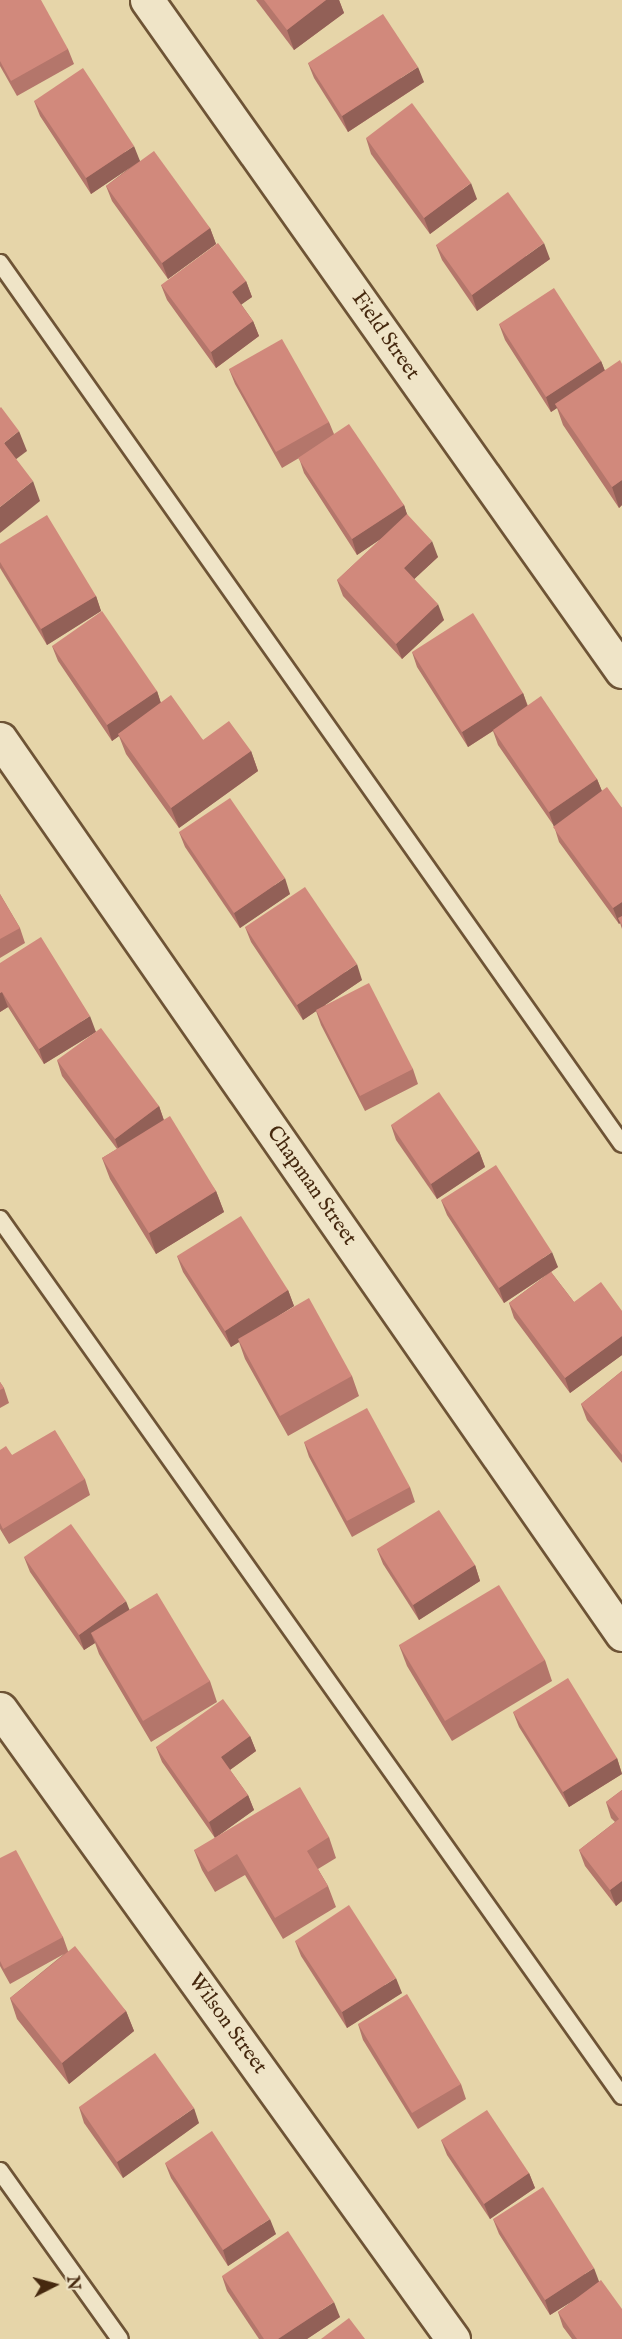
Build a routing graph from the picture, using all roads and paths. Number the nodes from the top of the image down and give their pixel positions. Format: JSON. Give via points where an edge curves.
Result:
{"nodes":[{"id":1,"x":147,"y":0,"type":"edge"},
{"id":2,"x":0,"y":263,"type":"edge"},
{"id":3,"x":622,"y":671,"type":"edge"},
{"id":4,"x":0,"y":739,"type":"edge"},
{"id":5,"x":622,"y":1144,"type":"edge"},
{"id":6,"x":0,"y":1219,"type":"edge"},
{"id":7,"x":622,"y":1634,"type":"edge"},
{"id":8,"x":0,"y":1708,"type":"edge"},
{"id":9,"x":622,"y":2096,"type":"edge"},
{"id":10,"x":0,"y":2171,"type":"edge"},
{"id":11,"x":120,"y":2339,"type":"edge"},
{"id":12,"x":453,"y":2339,"type":"edge"}],
"edges":[{"from":1,"to":3,"type":"street","name":"Field Street"},
{"from":2,"to":5,"type":"lane"},
{"from":4,"to":7,"type":"street","name":"Chapman Street"},
{"from":6,"to":9,"type":"lane"},
{"from":8,"to":12,"type":"street","name":"Wilson Street"},
{"from":10,"to":11,"type":"lane"}]}
